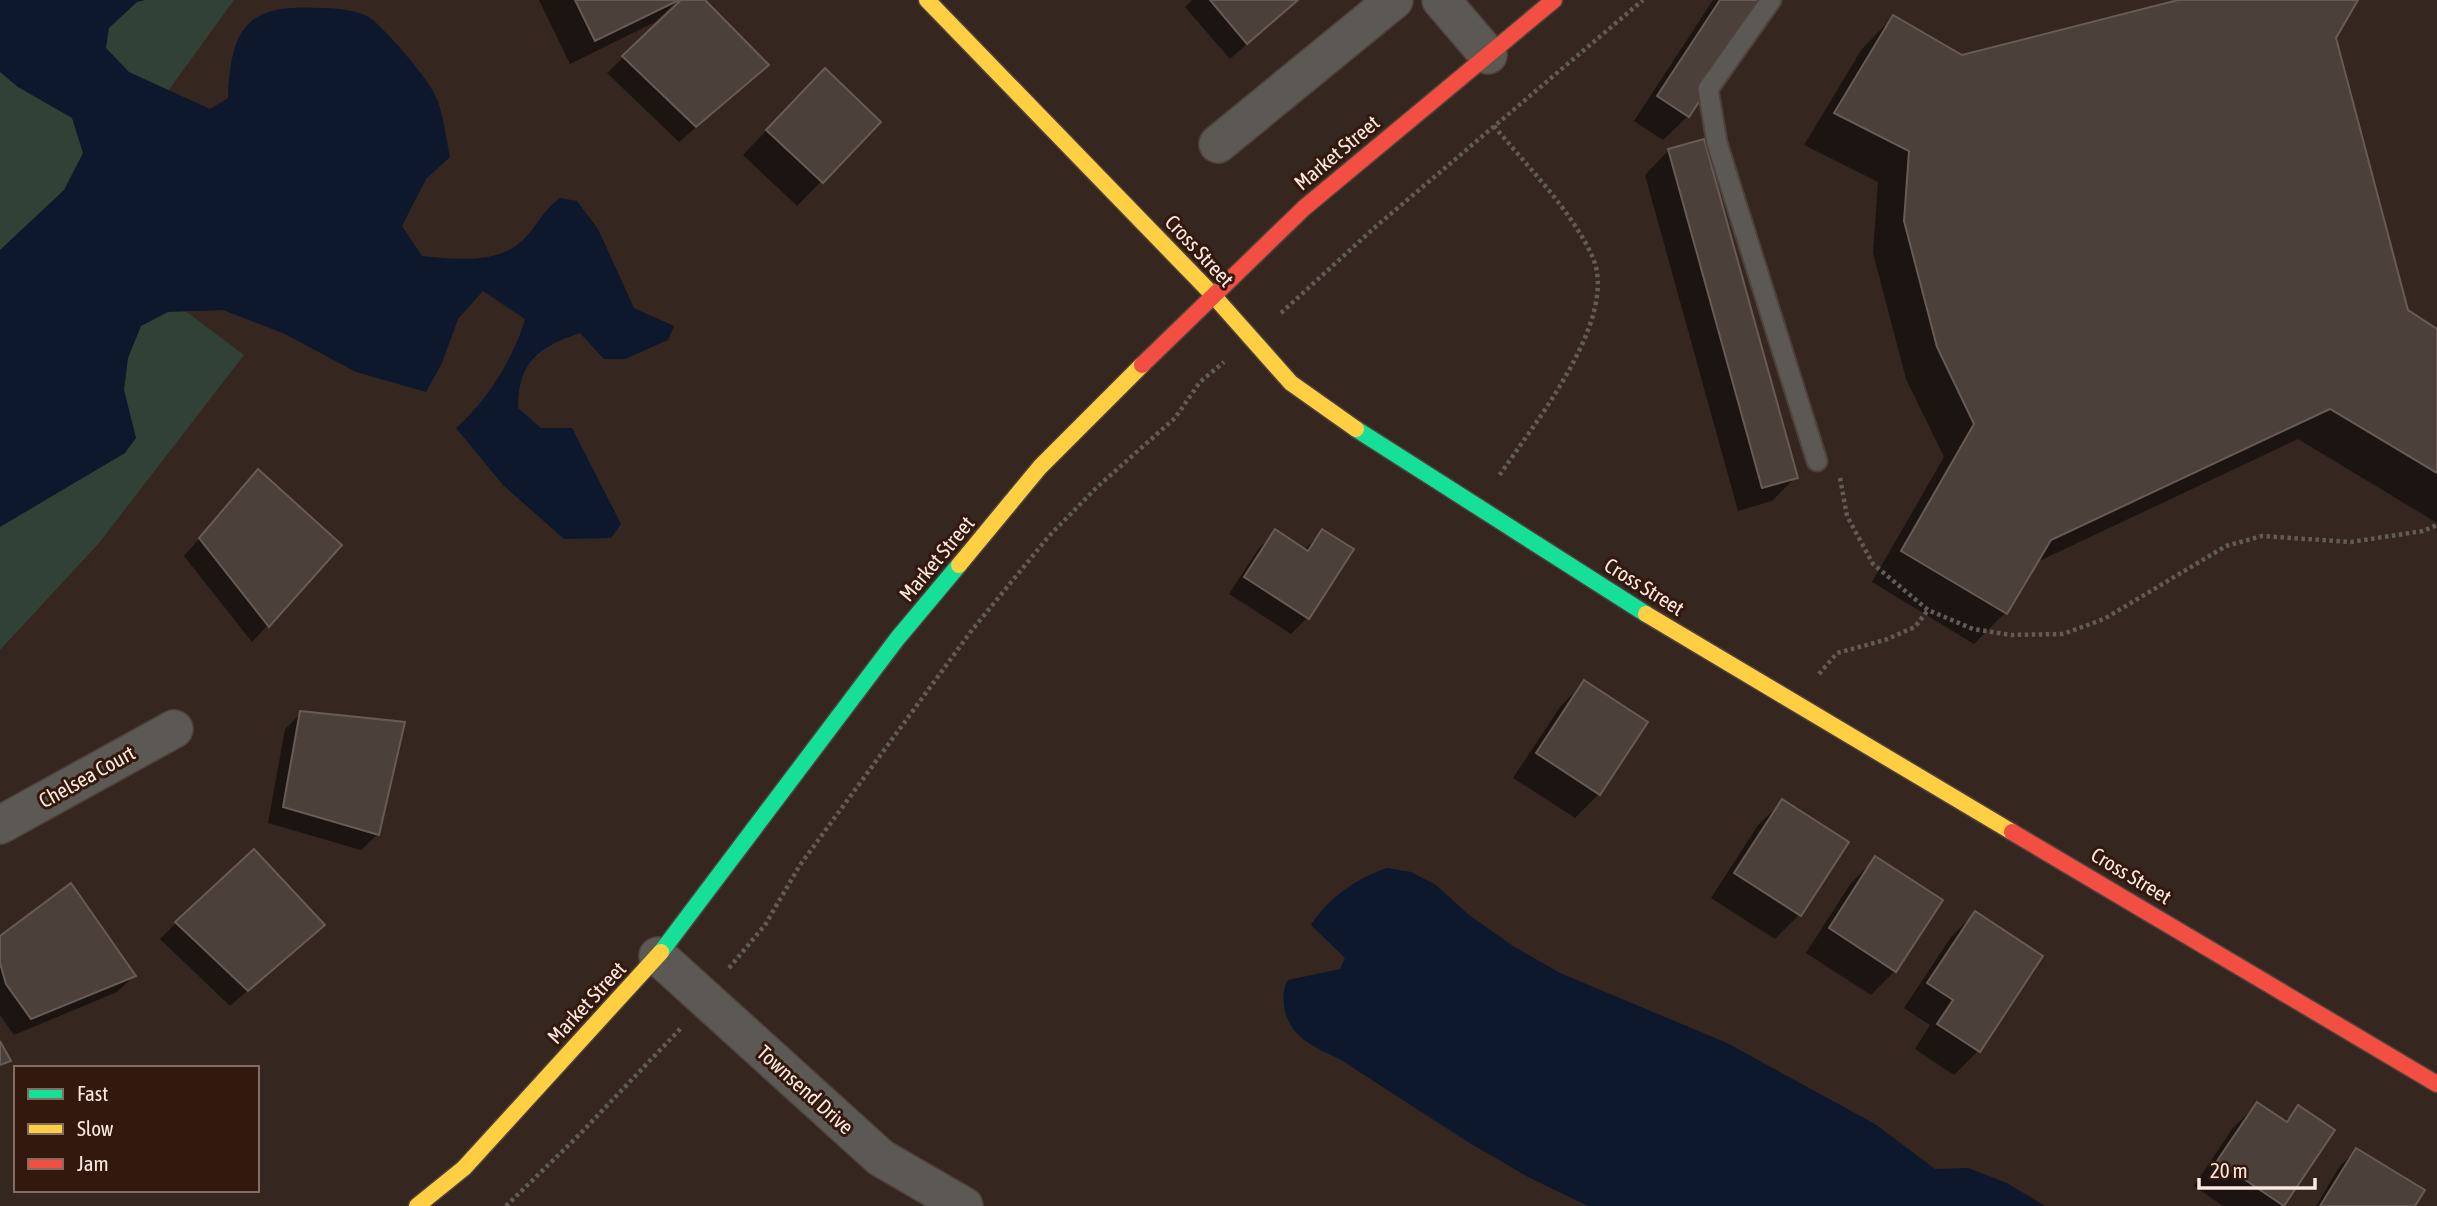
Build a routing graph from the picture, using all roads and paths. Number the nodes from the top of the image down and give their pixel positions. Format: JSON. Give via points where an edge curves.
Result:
{"nodes":[{"id":1,"x":927,"y":0,"type":"edge"},
{"id":2,"x":1394,"y":0,"type":"edge"},
{"id":3,"x":1441,"y":0,"type":"edge"},
{"id":4,"x":1554,"y":0,"type":"edge"},
{"id":5,"x":1643,"y":0,"type":"edge"},
{"id":6,"x":1771,"y":0,"type":"edge"},
{"id":7,"x":1488,"y":55,"type":"junction"},
{"id":8,"x":1494,"y":126,"type":"junction"},
{"id":9,"x":1218,"y":144,"type":"dead end"},
{"id":10,"x":1212,"y":294,"type":"junction"},
{"id":11,"x":1251,"y":339,"type":"junction"},
{"id":12,"x":1817,"y":461,"type":"joint"},
{"id":13,"x":1476,"y":507,"type":"junction"},
{"id":14,"x":2437,"y":525,"type":"edge"},
{"id":15,"x":1928,"y":610,"type":"junction"},
{"id":16,"x":1801,"y":706,"type":"junction"},
{"id":17,"x":174,"y":729,"type":"dead end"},
{"id":18,"x":0,"y":825,"type":"edge"},
{"id":19,"x":658,"y":956,"type":"junction"},
{"id":20,"x":705,"y":999,"type":"junction"},
{"id":21,"x":2437,"y":1083,"type":"edge"},
{"id":22,"x":417,"y":1206,"type":"edge"},
{"id":23,"x":506,"y":1206,"type":"edge"},
{"id":24,"x":964,"y":1206,"type":"edge"}],
"edges":[{"from":1,"to":10,"type":"street","name":"Cross Street"},
{"from":2,"to":9,"type":"street"},
{"from":3,"to":7,"type":"street"},
{"from":4,"to":7,"type":"street","name":"Market Street"},
{"from":5,"to":8,"type":"path"},
{"from":6,"to":12,"type":"lane","via":[[1708,89],[1717,143]]},
{"from":7,"to":10,"type":"street","name":"Market Street","via":[[1304,208]]},
{"from":8,"to":11,"type":"path"},
{"from":8,"to":13,"type":"path","via":[[1574,225],[1594,260],[1598,296],[1588,338]]},
{"from":10,"to":11,"type":"street","name":"Cross Street"},
{"from":10,"to":19,"type":"street","name":"Market Street","via":[[1040,467],[897,639]]},
{"from":11,"to":13,"type":"street","name":"Cross Street","via":[[1291,383]]},
{"from":11,"to":20,"type":"path","via":[[1200,382],[1175,418],[1096,488],[1041,546],[972,630],[800,865],[765,925]]},
{"from":12,"to":15,"type":"path","via":[[1839,470],[1847,516],[1873,564]]},
{"from":13,"to":16,"type":"street","name":"Cross Street"},
{"from":14,"to":15,"type":"path","via":[[2351,542],[2262,536],[2226,546],[2104,619],[2063,634],[2011,635],[1973,629]]},
{"from":15,"to":16,"type":"path","via":[[1915,627],[1837,653]]},
{"from":16,"to":21,"type":"street","name":"Cross Street"},
{"from":17,"to":18,"type":"street","name":"Chelsea Court"},
{"from":19,"to":20,"type":"street","name":"Townsend Drive"},
{"from":19,"to":22,"type":"street","name":"Market Street","via":[[464,1168]]},
{"from":20,"to":23,"type":"path"},
{"from":20,"to":24,"type":"street","name":"Townsend Drive","via":[[881,1158]]}]}
